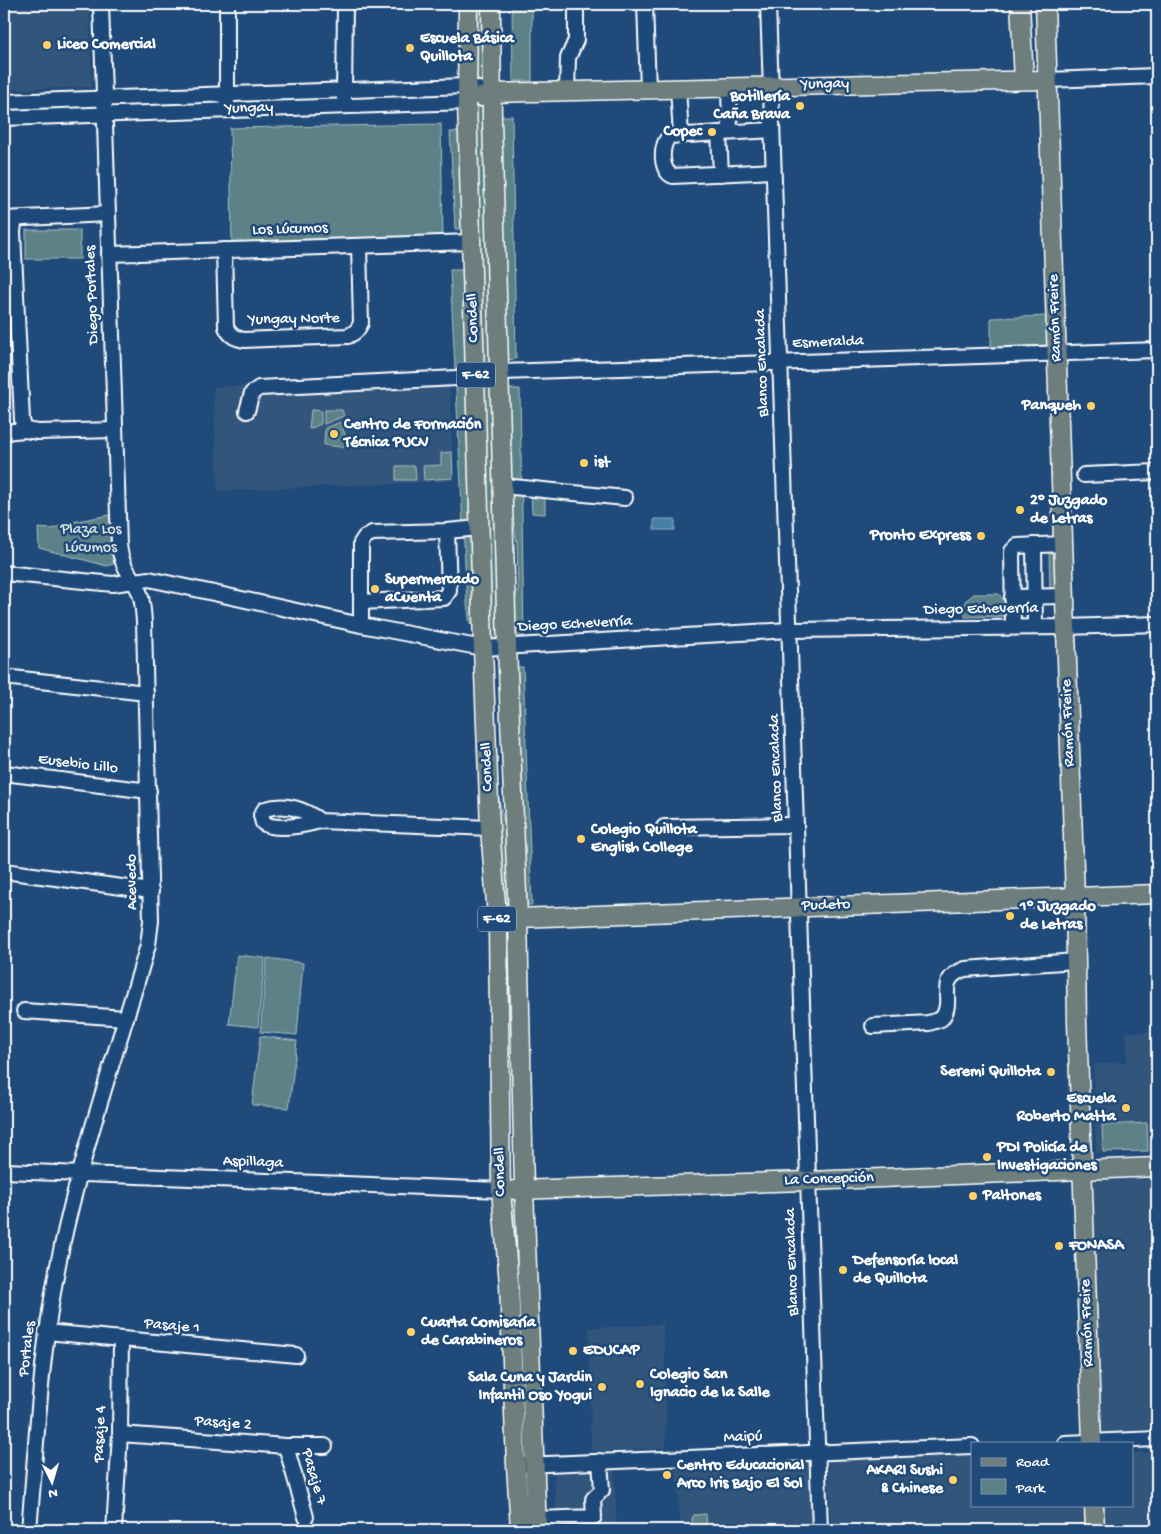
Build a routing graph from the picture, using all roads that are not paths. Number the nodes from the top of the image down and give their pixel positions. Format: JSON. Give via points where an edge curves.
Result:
{"nodes":[{"id":1,"x":101,"y":4,"type":"edge"},
{"id":2,"x":227,"y":4,"type":"edge"},
{"id":3,"x":345,"y":4,"type":"edge"},
{"id":4,"x":468,"y":4,"type":"edge"},
{"id":5,"x":491,"y":4,"type":"edge"},
{"id":6,"x":576,"y":4,"type":"edge"},
{"id":7,"x":645,"y":4,"type":"edge"},
{"id":8,"x":768,"y":4,"type":"edge"},
{"id":9,"x":1020,"y":4,"type":"edge"},
{"id":10,"x":1045,"y":4,"type":"edge"},
{"id":11,"x":1157,"y":76,"type":"edge"},
{"id":12,"x":1024,"y":80,"type":"junction"},
{"id":13,"x":1047,"y":80,"type":"junction"},
{"id":14,"x":771,"y":86,"type":"junction"},
{"id":15,"x":729,"y":87,"type":"junction"},
{"id":16,"x":678,"y":88,"type":"junction"},
{"id":17,"x":648,"y":89,"type":"junction"},
{"id":18,"x":344,"y":90,"type":"junction"},
{"id":19,"x":567,"y":91,"type":"junction"},
{"id":20,"x":492,"y":93,"type":"junction"},
{"id":21,"x":227,"y":94,"type":"junction"},
{"id":22,"x":467,"y":94,"type":"junction"},
{"id":23,"x":104,"y":98,"type":"junction"},
{"id":24,"x":4,"y":102,"type":"edge"},
{"id":25,"x":344,"y":106,"type":"junction"},
{"id":26,"x":227,"y":110,"type":"junction"},
{"id":27,"x":104,"y":114,"type":"junction"},
{"id":28,"x":4,"y":118,"type":"edge"},
{"id":29,"x":772,"y":130,"type":"junction"},
{"id":30,"x":725,"y":133,"type":"junction"},
{"id":31,"x":681,"y":135,"type":"junction"},
{"id":32,"x":773,"y":171,"type":"junction"},
{"id":33,"x":721,"y":174,"type":"junction"},
{"id":34,"x":108,"y":214,"type":"junction"},
{"id":35,"x":10,"y":219,"type":"edge"},
{"id":36,"x":472,"y":242,"type":"junction"},
{"id":37,"x":358,"y":246,"type":"junction"},
{"id":38,"x":224,"y":250,"type":"junction"},
{"id":39,"x":109,"y":254,"type":"junction"},
{"id":40,"x":10,"y":309,"type":"edge"},
{"id":41,"x":1157,"y":350,"type":"edge"},
{"id":42,"x":1057,"y":354,"type":"junction"},
{"id":43,"x":780,"y":362,"type":"junction"},
{"id":44,"x":500,"y":372,"type":"junction"},
{"id":45,"x":476,"y":377,"type":"junction"},
{"id":46,"x":247,"y":411,"type":"dead end"},
{"id":47,"x":25,"y":430,"type":"junction"},
{"id":48,"x":115,"y":430,"type":"junction"},
{"id":49,"x":4,"y":432,"type":"edge"},
{"id":50,"x":1157,"y":472,"type":"edge"},
{"id":51,"x":1084,"y":475,"type":"dead end"},
{"id":52,"x":503,"y":486,"type":"junction"},
{"id":53,"x":625,"y":498,"type":"dead end"},
{"id":54,"x":479,"y":528,"type":"junction"},
{"id":55,"x":447,"y":531,"type":"junction"},
{"id":56,"x":1063,"y":544,"type":"junction"},
{"id":57,"x":1034,"y":545,"type":"junction"},
{"id":58,"x":4,"y":573,"type":"edge"},
{"id":59,"x":134,"y":582,"type":"junction"},
{"id":60,"x":1065,"y":596,"type":"junction"},
{"id":61,"x":1012,"y":597,"type":"junction"},
{"id":62,"x":1035,"y":597,"type":"junction"},
{"id":63,"x":361,"y":602,"type":"junction"},
{"id":64,"x":1157,"y":624,"type":"edge"},
{"id":65,"x":361,"y":625,"type":"junction"},
{"id":66,"x":1012,"y":627,"type":"junction"},
{"id":67,"x":1035,"y":627,"type":"junction"},
{"id":68,"x":1066,"y":627,"type":"junction"},
{"id":69,"x":789,"y":630,"type":"junction"},
{"id":70,"x":508,"y":647,"type":"junction"},
{"id":71,"x":483,"y":648,"type":"junction"},
{"id":72,"x":4,"y":676,"type":"edge"},
{"id":73,"x":146,"y":693,"type":"junction"},
{"id":74,"x":4,"y":773,"type":"edge"},
{"id":75,"x":148,"y":791,"type":"junction"},
{"id":76,"x":320,"y":821,"type":"dead end"},
{"id":77,"x":796,"y":825,"type":"junction"},
{"id":78,"x":664,"y":827,"type":"dead end"},
{"id":79,"x":490,"y":828,"type":"junction"},
{"id":80,"x":4,"y":871,"type":"edge"},
{"id":81,"x":151,"y":891,"type":"junction"},
{"id":82,"x":1157,"y":894,"type":"edge"},
{"id":83,"x":1075,"y":898,"type":"junction"},
{"id":84,"x":799,"y":907,"type":"junction"},
{"id":85,"x":518,"y":918,"type":"junction"},
{"id":86,"x":498,"y":929,"type":"junction"},
{"id":87,"x":1076,"y":961,"type":"junction"},
{"id":88,"x":24,"y":1011,"type":"dead end"},
{"id":89,"x":126,"y":1018,"type":"junction"},
{"id":90,"x":873,"y":1026,"type":"dead end"},
{"id":91,"x":1157,"y":1167,"type":"edge"},
{"id":92,"x":1082,"y":1169,"type":"junction"},
{"id":93,"x":4,"y":1171,"type":"edge"},
{"id":94,"x":79,"y":1174,"type":"junction"},
{"id":95,"x":808,"y":1181,"type":"junction"},
{"id":96,"x":524,"y":1189,"type":"junction"},
{"id":97,"x":501,"y":1190,"type":"junction"},
{"id":98,"x":46,"y":1332,"type":"junction"},
{"id":99,"x":121,"y":1340,"type":"junction"},
{"id":100,"x":296,"y":1355,"type":"dead end"},
{"id":101,"x":120,"y":1434,"type":"junction"},
{"id":102,"x":1157,"y":1439,"type":"edge"},
{"id":103,"x":1092,"y":1442,"type":"edge"},
{"id":104,"x":286,"y":1446,"type":"junction"},
{"id":105,"x":325,"y":1446,"type":"dead end"},
{"id":106,"x":971,"y":1446,"type":"edge"},
{"id":107,"x":817,"y":1452,"type":"junction"},
{"id":108,"x":600,"y":1461,"type":"junction"},
{"id":109,"x":535,"y":1464,"type":"junction"},
{"id":110,"x":516,"y":1465,"type":"junction"},
{"id":111,"x":1094,"y":1506,"type":"edge"},
{"id":112,"x":306,"y":1517,"type":"dead end"},
{"id":113,"x":537,"y":1525,"type":"edge"},
{"id":114,"x":29,"y":1530,"type":"edge"},
{"id":115,"x":118,"y":1530,"type":"edge"},
{"id":116,"x":520,"y":1530,"type":"edge"},
{"id":117,"x":820,"y":1530,"type":"edge"},
{"id":118,"x":1095,"y":1530,"type":"edge"}],
"edges":[{"from":1,"to":23,"type":"street","name":"Diego Portales"},
{"from":2,"to":21,"type":"street"},
{"from":3,"to":18,"type":"street"},
{"from":4,"to":22,"type":"main road","name":"Condell","number":"F-62"},
{"from":5,"to":20,"type":"main road","name":"Condell","number":"F-62"},
{"from":6,"to":19,"type":"street","via":[[576,40],[568,58]]},
{"from":7,"to":17,"type":"street"},
{"from":8,"to":14,"type":"street","name":"Blanco Encalada"},
{"from":9,"to":12,"type":"main road"},
{"from":10,"to":13,"type":"main road","name":"Ramón Freire"},
{"from":11,"to":13,"type":"street","name":"Yungay"},
{"from":12,"to":13,"type":"main road","name":"Yungay"},
{"from":12,"to":14,"type":"main road","name":"Yungay"},
{"from":13,"to":42,"type":"main road","name":"Ramón Freire"},
{"from":14,"to":15,"type":"main road","name":"Yungay"},
{"from":14,"to":29,"type":"street","name":"Blanco Encalada"},
{"from":15,"to":16,"type":"main road","name":"Yungay"},
{"from":15,"to":30,"type":"street"},
{"from":16,"to":17,"type":"main road","name":"Yungay"},
{"from":16,"to":31,"type":"street"},
{"from":17,"to":19,"type":"main road","name":"Yungay"},
{"from":18,"to":21,"type":"street","name":"Yungay"},
{"from":18,"to":22,"type":"street","name":"Yungay"},
{"from":18,"to":25,"type":"street"},
{"from":19,"to":20,"type":"main road","name":"Yungay"},
{"from":20,"to":22,"type":"main road","name":"Yungay"},
{"from":20,"to":44,"type":"main road","name":"Condell","number":"F-62"},
{"from":21,"to":23,"type":"street","name":"Yungay"},
{"from":21,"to":26,"type":"street"},
{"from":22,"to":25,"type":"street","name":"Yungay"},
{"from":22,"to":36,"type":"main road","name":"Condell","number":"F-62"},
{"from":23,"to":24,"type":"street","name":"Yungay"},
{"from":23,"to":27,"type":"street","name":"Diego Portales"},
{"from":25,"to":26,"type":"street","name":"Yungay"},
{"from":26,"to":27,"type":"street","name":"Yungay"},
{"from":27,"to":28,"type":"street","name":"Yungay"},
{"from":27,"to":34,"type":"street","name":"Diego Portales"},
{"from":29,"to":30,"type":"street"},
{"from":29,"to":32,"type":"street","name":"Blanco Encalada"},
{"from":30,"to":31,"type":"street"},
{"from":30,"to":33,"type":"street"},
{"from":31,"to":33,"type":"street","via":[[665,140],[664,165],[668,174]]},
{"from":32,"to":33,"type":"street"},
{"from":32,"to":43,"type":"street","name":"Blanco Encalada"},
{"from":34,"to":35,"type":"street"},
{"from":34,"to":39,"type":"street","name":"Diego Portales"},
{"from":35,"to":40,"type":"street","via":[[14,224]]},
{"from":36,"to":37,"type":"street","name":"Los Lúcumos"},
{"from":36,"to":45,"type":"main road","name":"Condell","number":"F-62"},
{"from":37,"to":38,"type":"street","name":"Los Lúcumos"},
{"from":37,"to":38,"type":"street","name":"Yungay Norte","via":[[361,323],[355,333],[348,336],[254,339],[236,338],[226,328]]},
{"from":38,"to":39,"type":"street","name":"Los Lúcumos"},
{"from":39,"to":48,"type":"street","name":"Diego Portales"},
{"from":40,"to":47,"type":"street"},
{"from":41,"to":42,"type":"street","name":"Esmeralda"},
{"from":42,"to":43,"type":"street","name":"Esmeralda"},
{"from":42,"to":56,"type":"main road","name":"Ramón Freire"},
{"from":43,"to":44,"type":"street","name":"Esmeralda"},
{"from":43,"to":69,"type":"street","name":"Blanco Encalada"},
{"from":44,"to":52,"type":"main road","name":"Condell","number":"F-62"},
{"from":45,"to":46,"type":"street","via":[[259,388],[252,393]]},
{"from":45,"to":54,"type":"main road","name":"Condell","number":"F-62"},
{"from":47,"to":48,"type":"street"},
{"from":47,"to":49,"type":"street"},
{"from":48,"to":59,"type":"street","name":"Diego Portales","via":[[119,550],[124,567]]},
{"from":50,"to":51,"type":"street"},
{"from":52,"to":53,"type":"street"},
{"from":52,"to":70,"type":"main road","name":"Condell","number":"F-62"},
{"from":54,"to":55,"type":"street"},
{"from":54,"to":71,"type":"main road","name":"Condell","number":"F-62"},
{"from":55,"to":63,"type":"street","via":[[367,535],[361,543]]},
{"from":55,"to":63,"type":"street","via":[[449,591],[444,598]]},
{"from":56,"to":57,"type":"street"},
{"from":56,"to":60,"type":"main road","name":"Ramón Freire"},
{"from":57,"to":61,"type":"street","via":[[1017,546],[1012,551]]},
{"from":57,"to":62,"type":"street"},
{"from":58,"to":59,"type":"street","name":"Diego Echeverría","via":[[113,584]]},
{"from":59,"to":65,"type":"street","name":"Diego Echeverría","via":[[156,580]]},
{"from":59,"to":73,"type":"street","name":"Acevedo","via":[[143,608]]},
{"from":60,"to":62,"type":"street"},
{"from":60,"to":68,"type":"main road","name":"Ramón Freire"},
{"from":61,"to":62,"type":"street"},
{"from":61,"to":66,"type":"street"},
{"from":62,"to":67,"type":"street"},
{"from":63,"to":65,"type":"street"},
{"from":64,"to":68,"type":"street","name":"Diego Echeverría"},
{"from":65,"to":71,"type":"street","name":"Diego Echeverría"},
{"from":66,"to":67,"type":"street","name":"Diego Echeverría"},
{"from":66,"to":69,"type":"street","name":"Diego Echeverría"},
{"from":67,"to":68,"type":"street","name":"Diego Echeverría"},
{"from":68,"to":83,"type":"main road","name":"Ramón Freire"},
{"from":69,"to":70,"type":"street","name":"Diego Echeverría"},
{"from":69,"to":77,"type":"street","name":"Blanco Encalada"},
{"from":70,"to":71,"type":"street","name":"Diego Echeverría"},
{"from":70,"to":85,"type":"main road","name":"Condell","number":"F-62"},
{"from":71,"to":79,"type":"main road","name":"Condell","number":"F-62"},
{"from":72,"to":73,"type":"street"},
{"from":73,"to":75,"type":"street","name":"Acevedo"},
{"from":74,"to":75,"type":"street","name":"Eusebio Lillo"},
{"from":75,"to":81,"type":"street","name":"Acevedo"},
{"from":76,"to":79,"type":"street"},
{"from":77,"to":78,"type":"street"},
{"from":77,"to":84,"type":"street","name":"Blanco Encalada"},
{"from":79,"to":86,"type":"main road","name":"Condell","number":"F-62"},
{"from":80,"to":81,"type":"street"},
{"from":81,"to":89,"type":"street","name":"Acevedo","via":[[148,944]]},
{"from":82,"to":83,"type":"main road","name":"Pudeto"},
{"from":83,"to":84,"type":"main road","name":"Pudeto"},
{"from":83,"to":87,"type":"main road","name":"Ramón Freire"},
{"from":84,"to":85,"type":"main road","name":"Pudeto"},
{"from":84,"to":95,"type":"street","name":"Blanco Encalada"},
{"from":85,"to":86,"type":"main road","name":"Pudeto"},
{"from":85,"to":96,"type":"main road","name":"Condell","number":"F-62"},
{"from":86,"to":97,"type":"main road","name":"Condell","number":"F-62"},
{"from":87,"to":90,"type":"street","via":[[964,969],[953,974],[948,981],[946,1011],[942,1019],[929,1023]]},
{"from":87,"to":92,"type":"main road","name":"Ramón Freire"},
{"from":88,"to":89,"type":"street"},
{"from":89,"to":94,"type":"street","name":"Acevedo"},
{"from":91,"to":92,"type":"main road","name":"La Concepción"},
{"from":92,"to":95,"type":"main road","name":"La Concepción"},
{"from":92,"to":103,"type":"main road","name":"Ramón Freire"},
{"from":93,"to":94,"type":"street","name":"Aspillaga"},
{"from":94,"to":97,"type":"street","name":"Aspillaga"},
{"from":94,"to":98,"type":"street","name":"Portales"},
{"from":95,"to":96,"type":"main road","name":"La Concepción"},
{"from":95,"to":107,"type":"street","name":"Blanco Encalada"},
{"from":96,"to":97,"type":"main road","name":"La Concepción"},
{"from":96,"to":109,"type":"main road","name":"Condell","number":"F-62"},
{"from":97,"to":110,"type":"main road","name":"Condell","number":"F-62","via":[[509,1284]]},
{"from":98,"to":99,"type":"street","name":"Pasaje 1"},
{"from":98,"to":114,"type":"street","name":"Portales"},
{"from":99,"to":100,"type":"street","name":"Pasaje 1"},
{"from":99,"to":101,"type":"street","name":"Pasaje 4"},
{"from":101,"to":104,"type":"street","name":"Pasaje 2"},
{"from":101,"to":115,"type":"street","name":"Pasaje 4"},
{"from":102,"to":103,"type":"street"},
{"from":104,"to":105,"type":"street","name":"Pasaje 2"},
{"from":104,"to":112,"type":"street","name":"Pasaje 7"},
{"from":106,"to":107,"type":"street","name":"Maipú"},
{"from":107,"to":108,"type":"street","name":"Maipú"},
{"from":107,"to":117,"type":"street","name":"Blanco Encalada"},
{"from":108,"to":109,"type":"street","name":"Maipú"},
{"from":108,"to":113,"type":"street","via":[[602,1490],[593,1499],[594,1517]]},
{"from":109,"to":110,"type":"street","name":"Maipú"},
{"from":109,"to":113,"type":"main road","name":"Condell","number":"F-62"},
{"from":110,"to":116,"type":"main road","name":"Condell","number":"F-62"},
{"from":111,"to":118,"type":"main road"}]}
